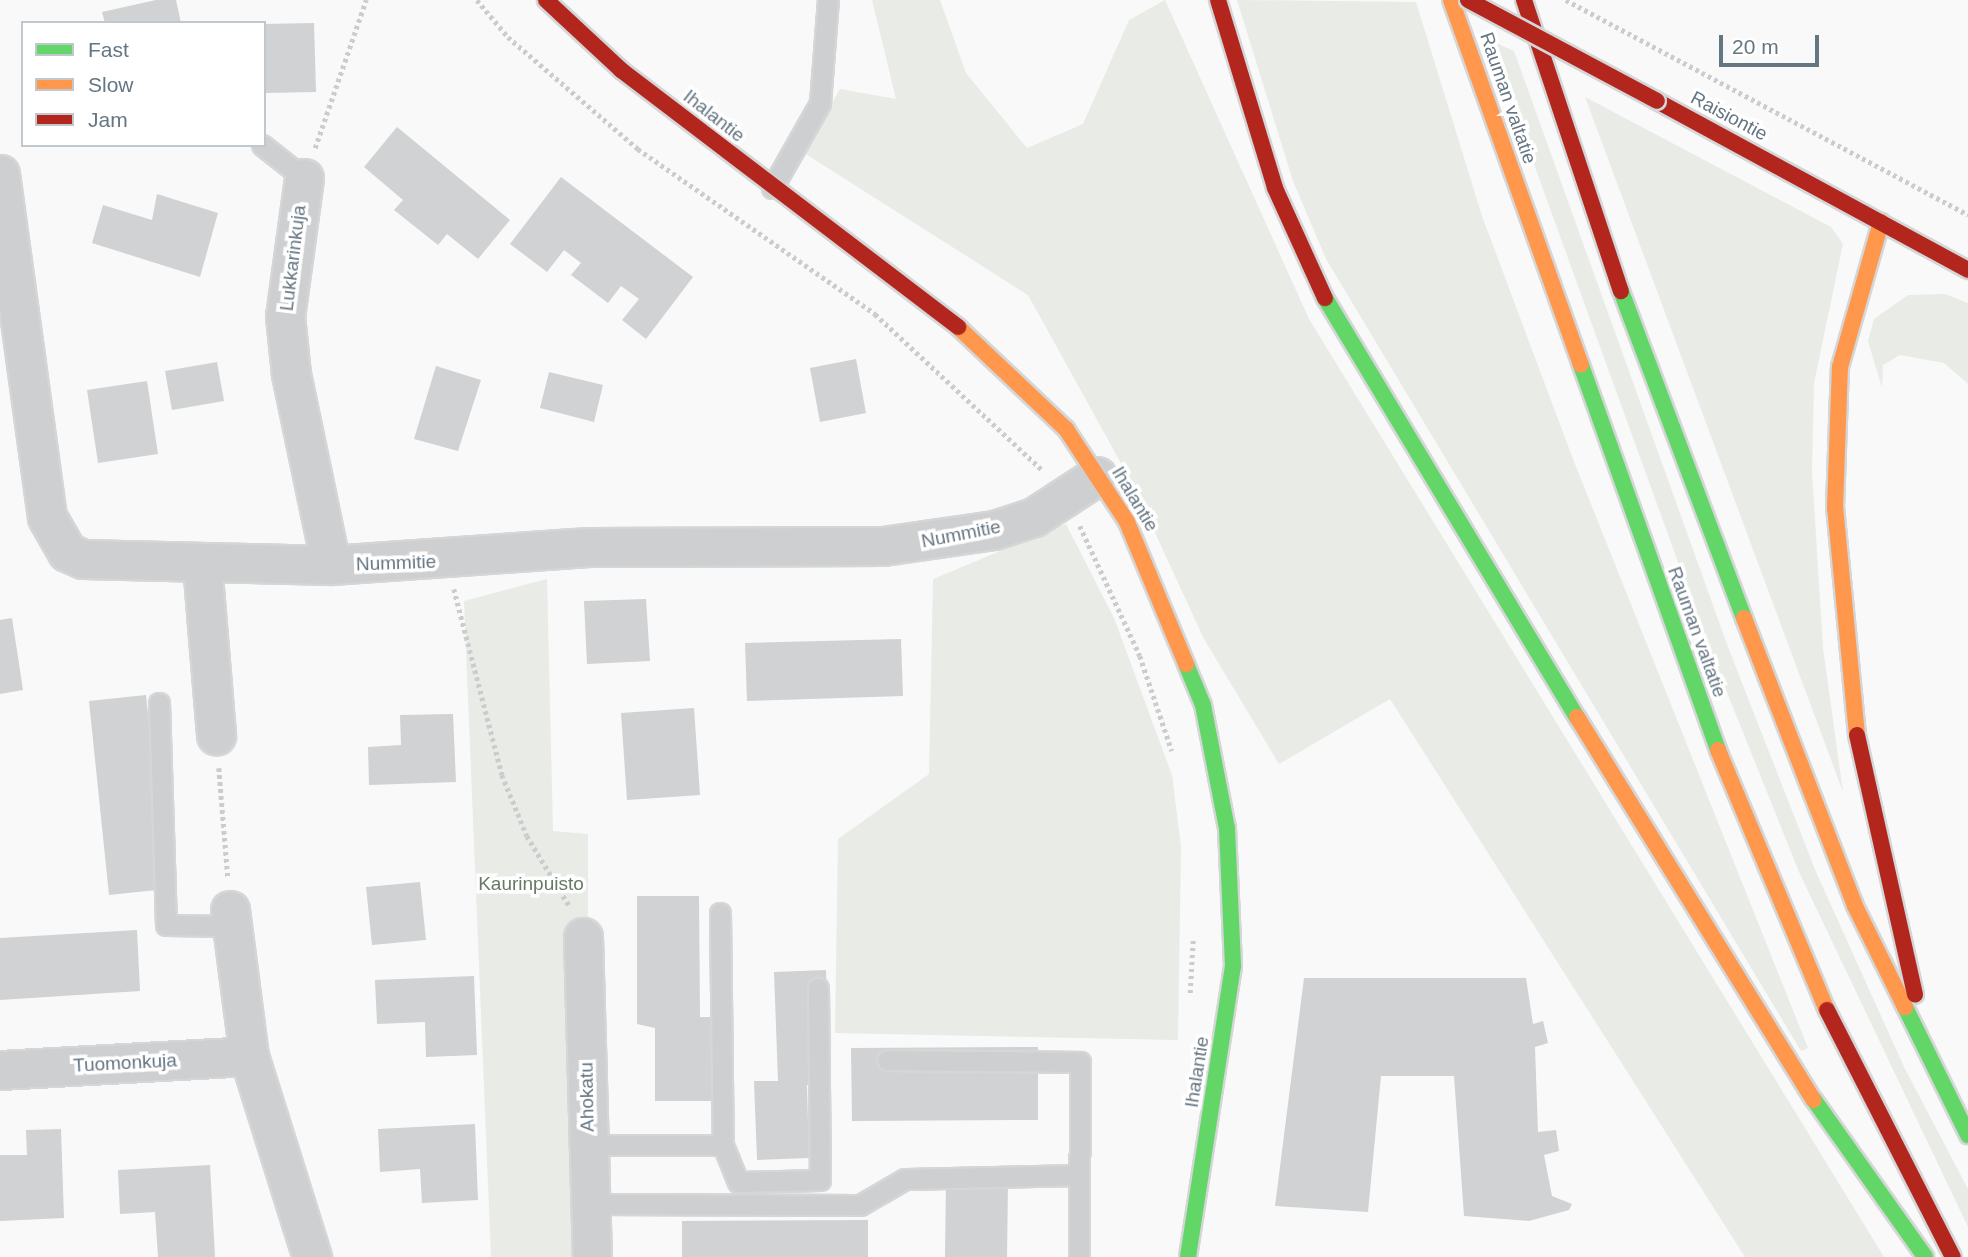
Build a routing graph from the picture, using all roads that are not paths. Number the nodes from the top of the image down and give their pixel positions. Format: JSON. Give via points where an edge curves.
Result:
{"nodes":[{"id":1,"x":546,"y":0,"type":"edge"},
{"id":2,"x":828,"y":0,"type":"edge"},
{"id":3,"x":1218,"y":0,"type":"edge"},
{"id":4,"x":1451,"y":0,"type":"edge"},
{"id":5,"x":1468,"y":0,"type":"edge"},
{"id":6,"x":1524,"y":0,"type":"edge"},
{"id":7,"x":265,"y":147,"type":"edge"},
{"id":8,"x":0,"y":174,"type":"edge"},
{"id":9,"x":304,"y":178,"type":"joint"},
{"id":10,"x":772,"y":188,"type":"junction"},
{"id":11,"x":1881,"y":222,"type":"junction"},
{"id":12,"x":1968,"y":270,"type":"edge"},
{"id":13,"x":15,"y":391,"type":"edge"},
{"id":14,"x":1097,"y":476,"type":"junction"},
{"id":15,"x":202,"y":564,"type":"junction"},
{"id":16,"x":331,"y":565,"type":"junction"},
{"id":17,"x":159,"y":703,"type":"dead end"},
{"id":18,"x":216,"y":735,"type":"road end"},
{"id":19,"x":720,"y":913,"type":"dead end"},
{"id":20,"x":232,"y":918,"type":"joint"},
{"id":21,"x":583,"y":937,"type":"road end"},
{"id":22,"x":818,"y":988,"type":"dead end"},
{"id":23,"x":249,"y":1056,"type":"junction"},
{"id":24,"x":887,"y":1060,"type":"dead end"},
{"id":25,"x":1932,"y":1069,"type":"junction"},
{"id":26,"x":0,"y":1070,"type":"edge"},
{"id":27,"x":1968,"y":1135,"type":"edge"},
{"id":28,"x":589,"y":1145,"type":"junction"},
{"id":29,"x":723,"y":1145,"type":"junction"},
{"id":30,"x":1079,"y":1175,"type":"junction"},
{"id":31,"x":590,"y":1204,"type":"junction"},
{"id":32,"x":312,"y":1257,"type":"edge"},
{"id":33,"x":592,"y":1257,"type":"edge"},
{"id":34,"x":1079,"y":1257,"type":"edge"},
{"id":35,"x":1188,"y":1257,"type":"edge"},
{"id":36,"x":1925,"y":1257,"type":"edge"},
{"id":37,"x":1953,"y":1257,"type":"edge"}],
"edges":[{"from":1,"to":10,"type":"main road","name":"Ihalantie","via":[[621,70]]},
{"from":2,"to":10,"type":"lane","via":[[820,103]]},
{"from":3,"to":36,"type":"main road","via":[[1275,188],[1330,310],[1789,1065]]},
{"from":4,"to":37,"type":"main road","name":"Rauman valtatie","via":[[1745,826],[1836,1031]]},
{"from":5,"to":11,"type":"main road","name":"Raisiontie","bridge":true},
{"from":6,"to":25,"type":"main road","via":[[1641,352],[1855,906]]},
{"from":7,"to":9,"type":"lane"},
{"from":8,"to":13,"type":"street","name":"Nummitie"},
{"from":9,"to":16,"type":"street","name":"Lukkarinkuja","via":[[285,317],[291,374]]},
{"from":10,"to":14,"type":"main road","name":"Ihalantie","via":[[989,349],[1066,429]]},
{"from":11,"to":12,"type":"main road","name":"Raisiontie"},
{"from":11,"to":25,"type":"main road","via":[[1840,367],[1839,575],[1866,782]]},
{"from":13,"to":15,"type":"street","name":"Nummitie","via":[[47,516],[67,552],[105,562]]},
{"from":14,"to":16,"type":"street","name":"Nummitie","via":[[1034,516],[951,538],[800,550],[589,547],[448,561]]},
{"from":14,"to":35,"type":"main road","name":"Ihalantie","via":[[1127,522],[1183,648],[1203,705],[1227,828],[1233,965]]},
{"from":15,"to":16,"type":"street","name":"Nummitie"},
{"from":15,"to":18,"type":"street"},
{"from":17,"to":20,"type":"lane","via":[[166,925]]},
{"from":19,"to":29,"type":"lane"},
{"from":20,"to":23,"type":"street"},
{"from":21,"to":28,"type":"street","name":"Ahokatu"},
{"from":22,"to":29,"type":"lane","via":[[820,1180],[738,1182]]},
{"from":23,"to":26,"type":"street","name":"Tuomonkuja"},
{"from":23,"to":32,"type":"street"},
{"from":24,"to":30,"type":"lane","via":[[1080,1062]]},
{"from":25,"to":27,"type":"main road"},
{"from":28,"to":29,"type":"lane"},
{"from":28,"to":31,"type":"street","name":"Ahokatu"},
{"from":30,"to":31,"type":"lane","via":[[905,1179],[860,1205]]},
{"from":30,"to":34,"type":"lane"},
{"from":31,"to":33,"type":"street","name":"Ahokatu"}]}
